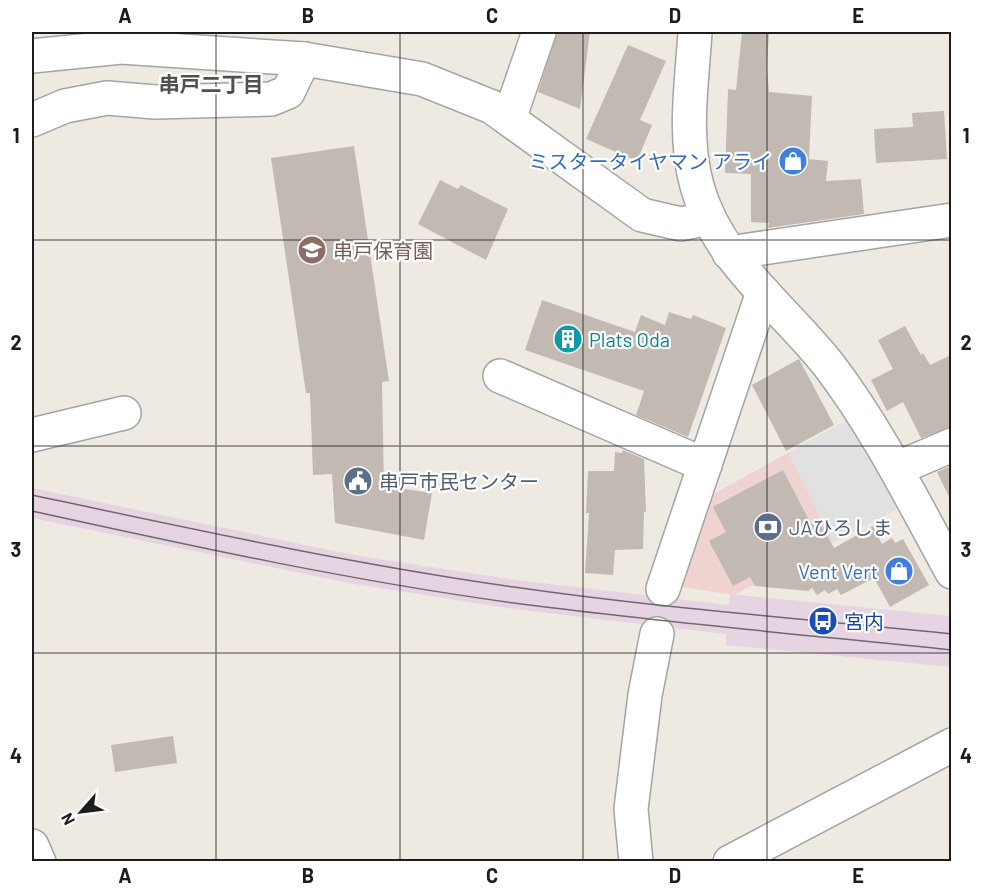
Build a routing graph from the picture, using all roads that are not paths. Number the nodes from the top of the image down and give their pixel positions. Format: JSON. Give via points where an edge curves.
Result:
{"nodes":[{"id":1,"x":539,"y":32,"type":"edge"},
{"id":2,"x":696,"y":32,"type":"edge"},
{"id":3,"x":32,"y":56,"type":"edge"},
{"id":4,"x":304,"y":59,"type":"junction"},
{"id":5,"x":509,"y":118,"type":"junction"},
{"id":6,"x":32,"y":120,"type":"edge"},
{"id":7,"x":708,"y":218,"type":"junction"},
{"id":8,"x":951,"y":220,"type":"edge"},
{"id":9,"x":729,"y":253,"type":"junction"},
{"id":10,"x":763,"y":292,"type":"junction"},
{"id":11,"x":500,"y":376,"type":"dead end"},
{"id":12,"x":124,"y":413,"type":"dead end"},
{"id":13,"x":32,"y":435,"type":"edge"},
{"id":14,"x":951,"y":445,"type":"edge"},
{"id":15,"x":705,"y":465,"type":"junction"},
{"id":16,"x":896,"y":469,"type":"junction"},
{"id":17,"x":951,"y":572,"type":"edge"},
{"id":18,"x":663,"y":589,"type":"dead end"},
{"id":19,"x":657,"y":634,"type":"dead end"},
{"id":20,"x":951,"y":745,"type":"edge"},
{"id":21,"x":32,"y":846,"type":"edge"},
{"id":22,"x":39,"y":861,"type":"edge"},
{"id":23,"x":636,"y":861,"type":"edge"},
{"id":24,"x":730,"y":861,"type":"edge"}],
"edges":[{"from":1,"to":5,"type":"street"},
{"from":2,"to":7,"type":"street","via":[[690,152]]},
{"from":3,"to":4,"type":"street","via":[[121,47]]},
{"from":4,"to":5,"type":"street","via":[[422,79],[492,107]]},
{"from":4,"to":6,"type":"street","via":[[288,92],[271,99],[155,102],[107,98],[64,106]]},
{"from":5,"to":7,"type":"street","via":[[642,215],[681,224]]},
{"from":7,"to":9,"type":"street"},
{"from":8,"to":9,"type":"street"},
{"from":9,"to":10,"type":"street"},
{"from":10,"to":15,"type":"street"},
{"from":10,"to":16,"type":"street","via":[[827,364]]},
{"from":11,"to":15,"type":"street"},
{"from":12,"to":13,"type":"street"},
{"from":14,"to":16,"type":"street"},
{"from":15,"to":18,"type":"street"},
{"from":16,"to":17,"type":"street"},
{"from":19,"to":23,"type":"street","via":[[631,809]]},
{"from":20,"to":24,"type":"street"},
{"from":21,"to":22,"type":"street"}]}
